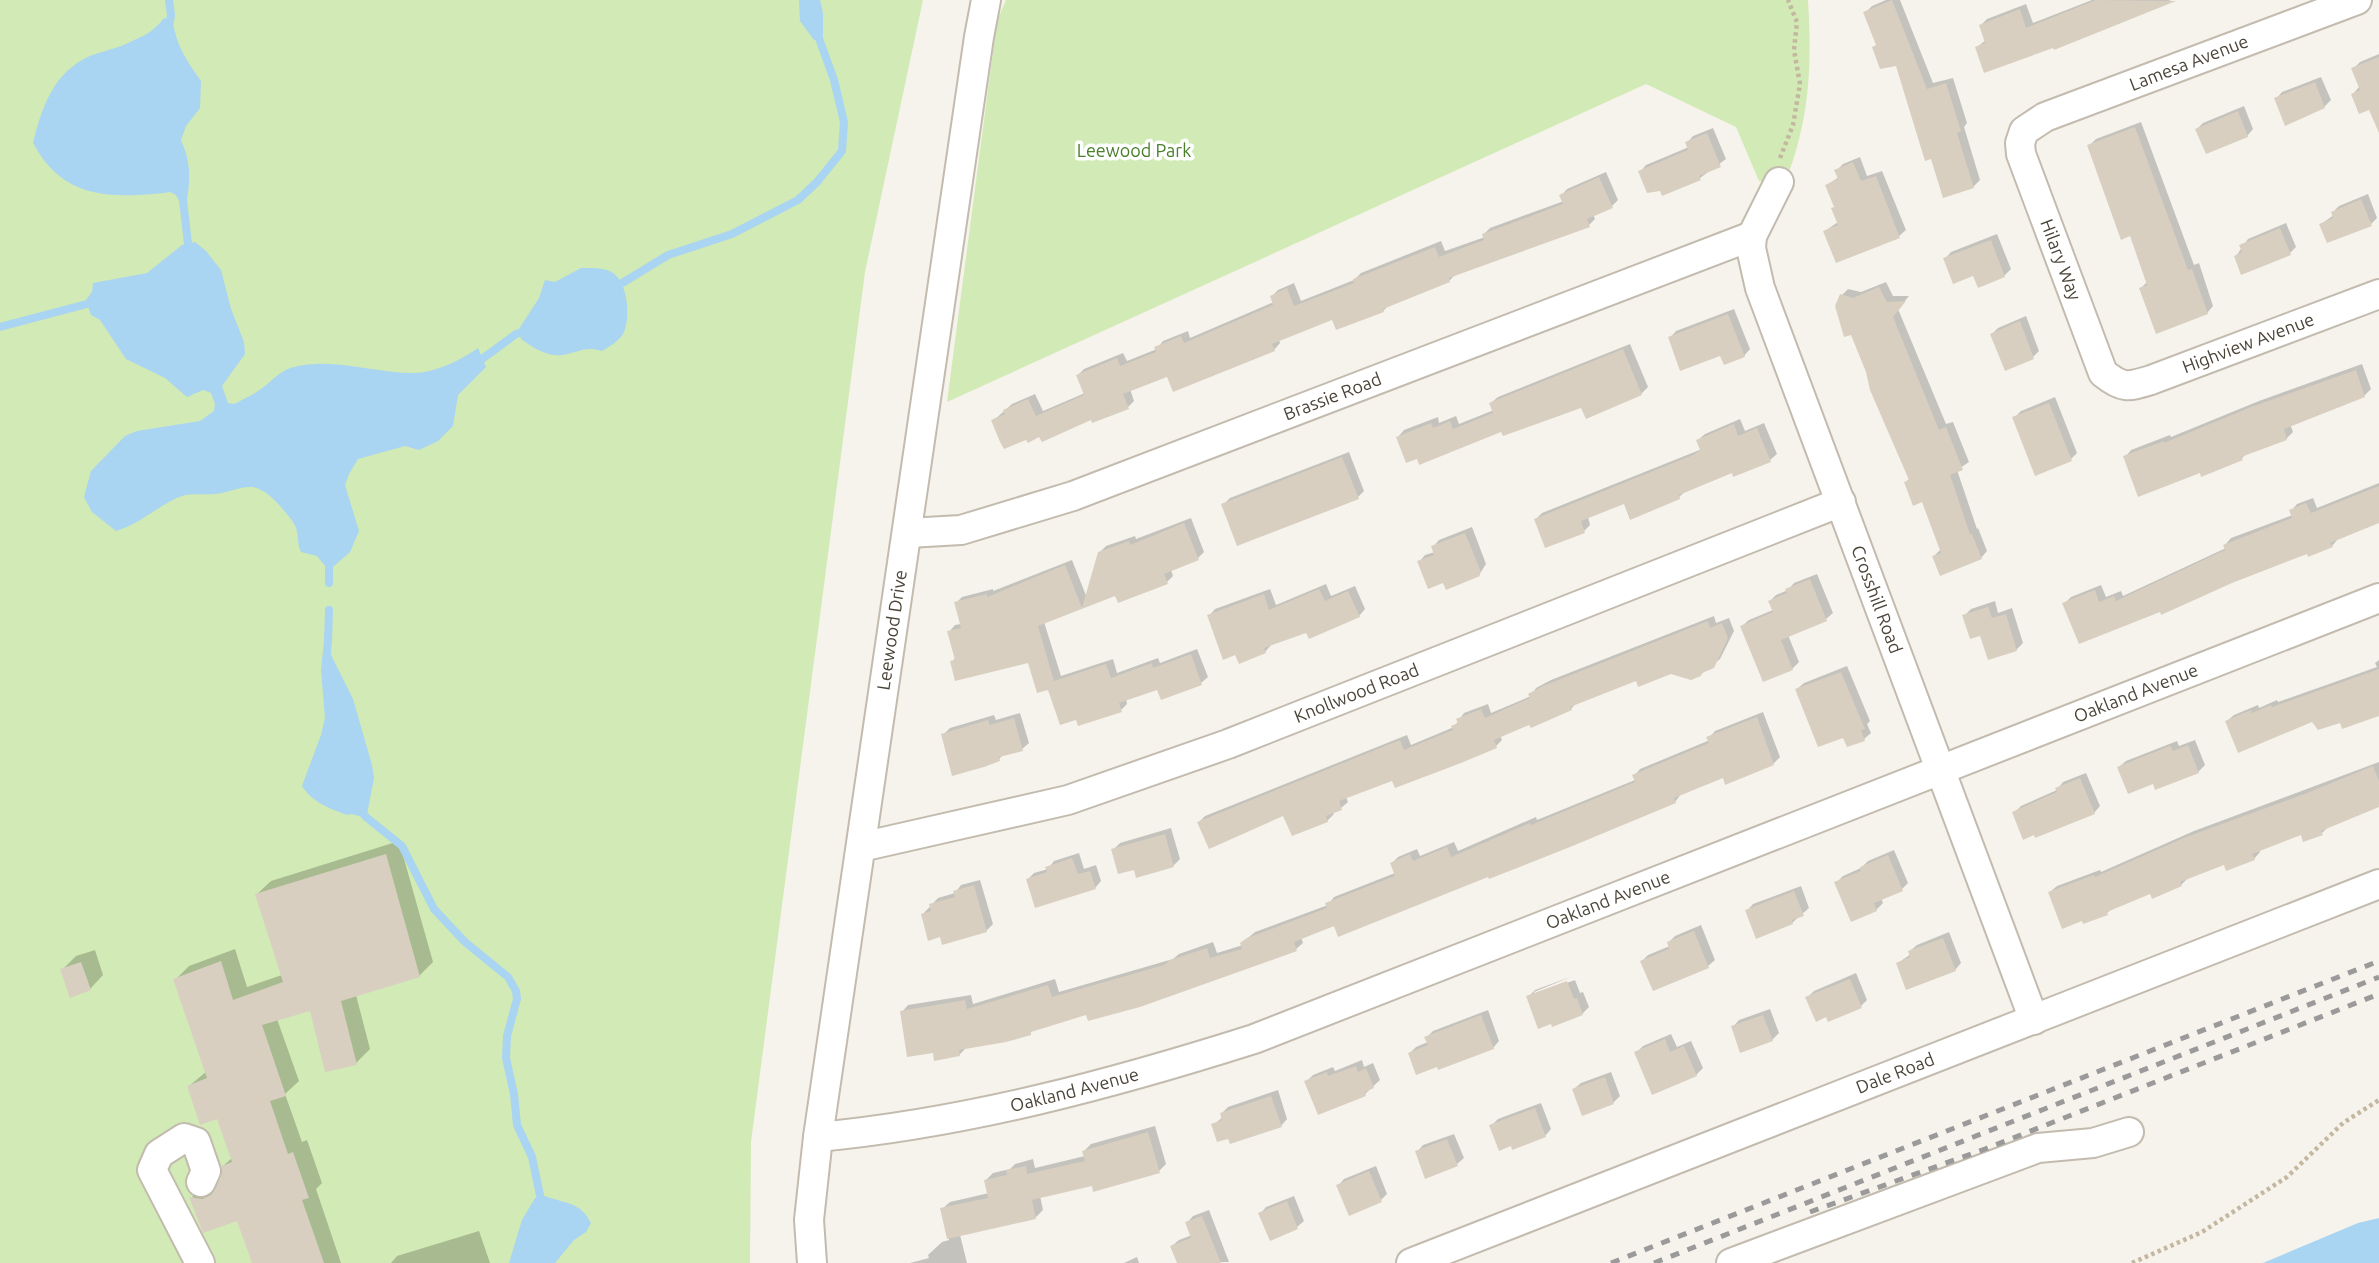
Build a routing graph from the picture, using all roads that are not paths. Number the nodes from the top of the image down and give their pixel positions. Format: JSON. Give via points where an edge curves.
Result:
{"nodes":[{"id":1,"x":986,"y":0,"type":"edge"},
{"id":2,"x":2357,"y":0,"type":"edge"},
{"id":3,"x":2024,"y":131,"type":"joint"},
{"id":4,"x":1779,"y":182,"type":"road end"},
{"id":5,"x":1752,"y":236,"type":"junction"},
{"id":6,"x":2379,"y":294,"type":"edge"},
{"id":7,"x":2116,"y":384,"type":"joint"},
{"id":8,"x":1841,"y":502,"type":"junction"},
{"id":9,"x":908,"y":533,"type":"junction"},
{"id":10,"x":2379,"y":598,"type":"edge"},
{"id":11,"x":1942,"y":771,"type":"junction"},
{"id":12,"x":861,"y":847,"type":"junction"},
{"id":13,"x":2379,"y":884,"type":"edge"},
{"id":14,"x":2034,"y":1020,"type":"junction"},
{"id":15,"x":2129,"y":1132,"type":"dead end"},
{"id":16,"x":818,"y":1137,"type":"junction"},
{"id":17,"x":201,"y":1182,"type":"dead end"},
{"id":18,"x":200,"y":1263,"type":"edge"},
{"id":19,"x":812,"y":1263,"type":"edge"},
{"id":20,"x":1411,"y":1263,"type":"edge"},
{"id":21,"x":1731,"y":1263,"type":"edge"}],
"edges":[{"from":1,"to":9,"type":"street","name":"Leewood Drive"},
{"from":2,"to":3,"type":"street","name":"Lamesa Avenue","via":[[2045,117]]},
{"from":3,"to":7,"type":"street","name":"Hilary Way","via":[[2021,154],[2104,373]]},
{"from":4,"to":5,"type":"street"},
{"from":5,"to":8,"type":"street","name":"Crosshill Road","via":[[1760,288]]},
{"from":5,"to":9,"type":"street","name":"Brassie Road","via":[[1073,496],[961,530]]},
{"from":6,"to":7,"type":"street","name":"Highview Avenue","via":[[2151,380],[2133,386]]},
{"from":8,"to":11,"type":"street","name":"Crosshill Road"},
{"from":8,"to":12,"type":"street","name":"Knollwood Road","via":[[1228,744],[1068,800]]},
{"from":9,"to":12,"type":"street","name":"Leewood Drive"},
{"from":10,"to":11,"type":"street","name":"Oakland Avenue"},
{"from":11,"to":14,"type":"street","name":"Crosshill Road"},
{"from":11,"to":16,"type":"street","name":"Oakland Avenue","via":[[1242,1043],[1006,1107],[910,1127]]},
{"from":12,"to":16,"type":"street","name":"Leewood Drive"},
{"from":13,"to":14,"type":"street","name":"Dale Road"},
{"from":14,"to":20,"type":"street","name":"Dale Road"},
{"from":15,"to":21,"type":"street","via":[[2093,1143],[2038,1148]]},
{"from":16,"to":19,"type":"street","name":"Leewood Drive","via":[[809,1220]]},
{"from":17,"to":18,"type":"street","via":[[206,1171],[196,1142],[184,1138],[159,1154],[152,1170]]}]}
